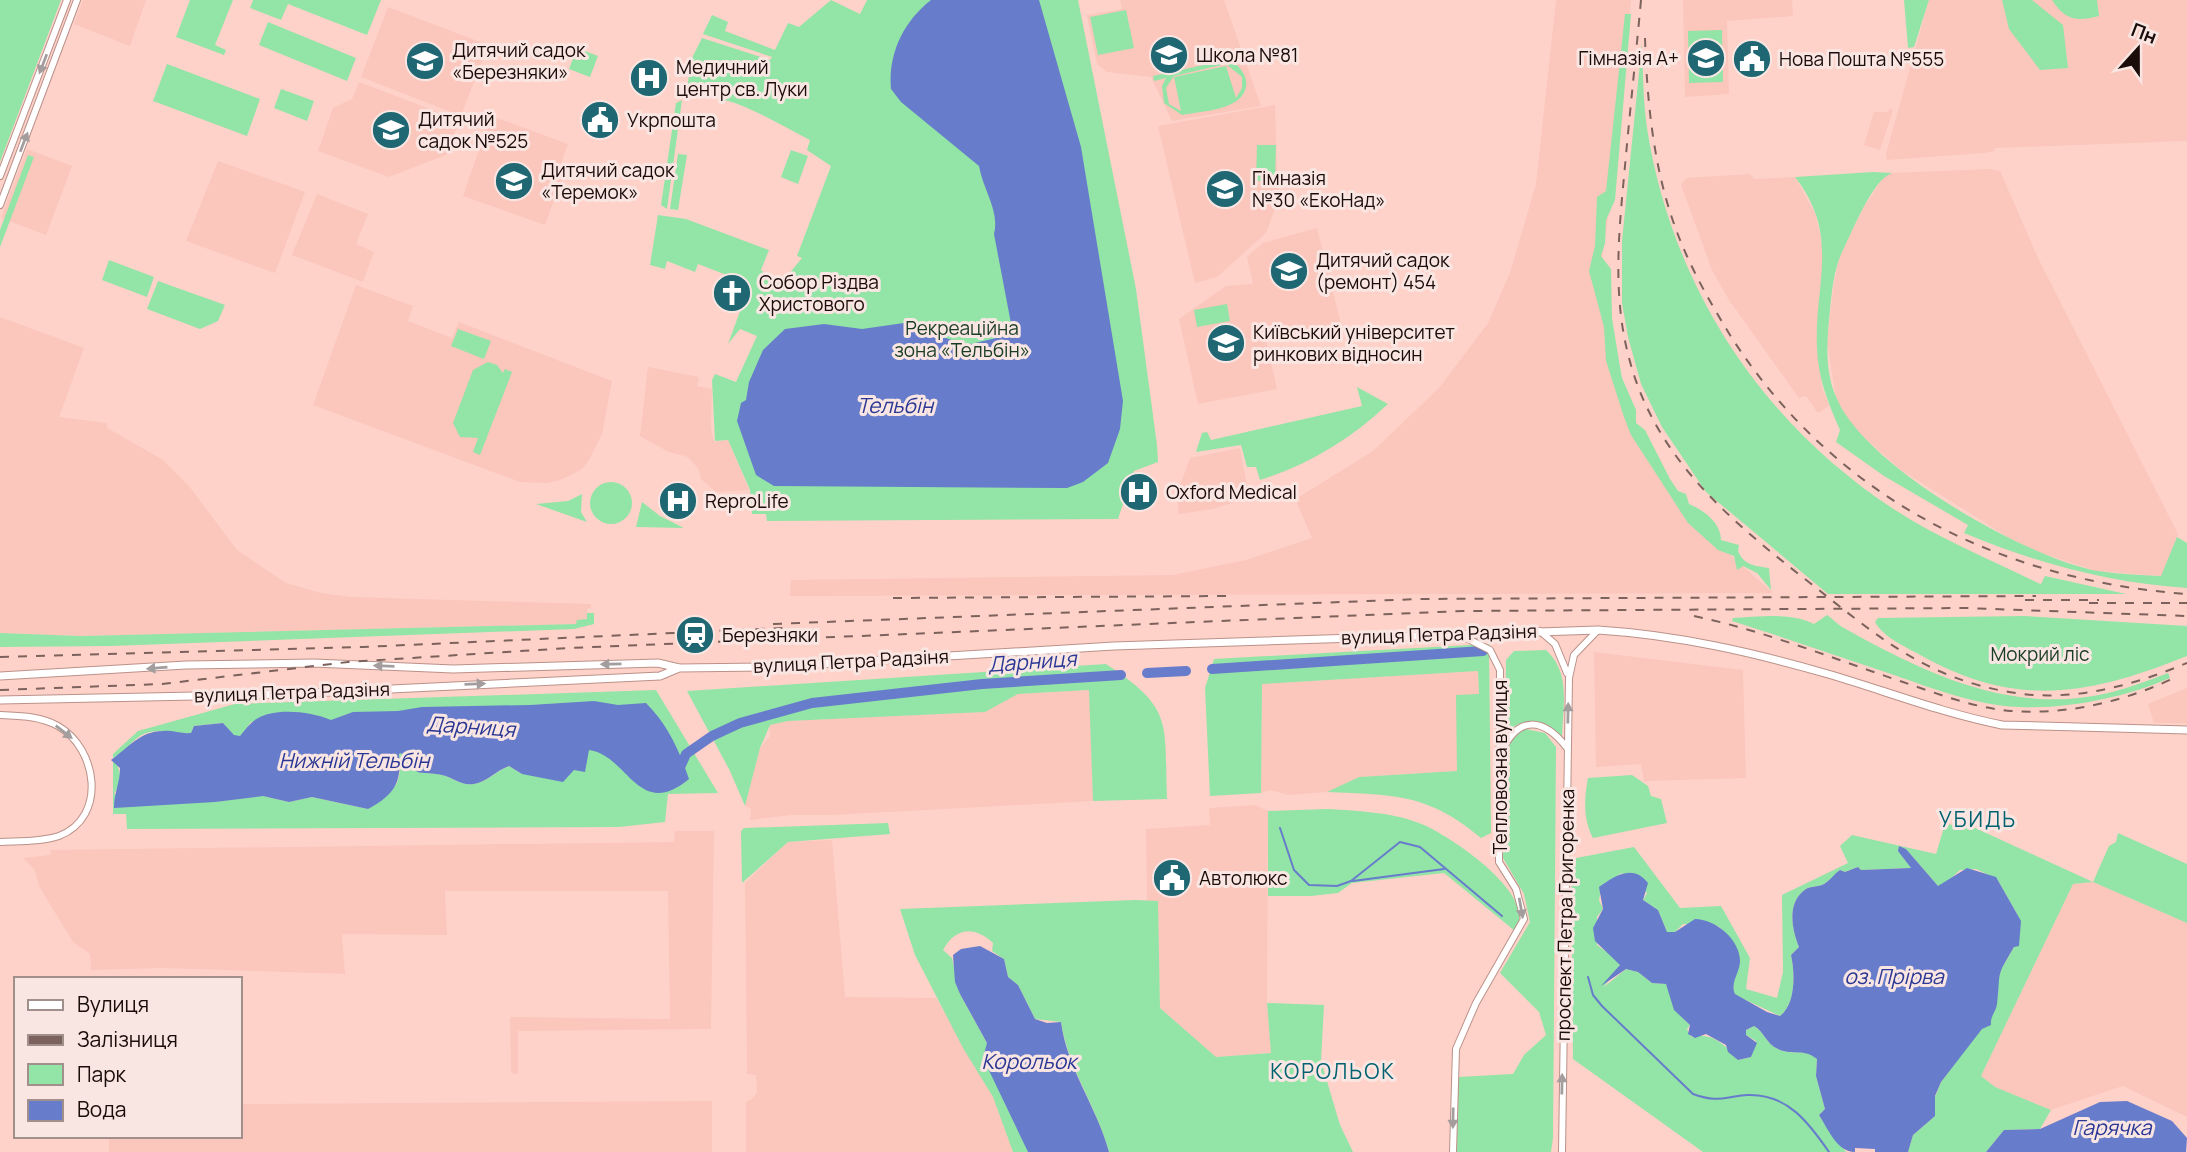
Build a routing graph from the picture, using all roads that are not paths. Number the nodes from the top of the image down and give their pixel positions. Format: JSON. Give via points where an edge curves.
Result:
{"nodes":[{"id":1,"x":67,"y":0,"type":"edge"},
{"id":2,"x":78,"y":0,"type":"edge"},
{"id":3,"x":0,"y":176,"type":"edge"},
{"id":4,"x":0,"y":205,"type":"edge"},
{"id":5,"x":1539,"y":630,"type":"junction"},
{"id":6,"x":1598,"y":630,"type":"junction"},
{"id":7,"x":1457,"y":634,"type":"junction"},
{"id":8,"x":453,"y":668,"type":"junction"},
{"id":9,"x":679,"y":668,"type":"junction"},
{"id":10,"x":0,"y":676,"type":"edge"},
{"id":11,"x":1569,"y":678,"type":"junction"},
{"id":12,"x":453,"y":685,"type":"junction"},
{"id":13,"x":0,"y":700,"type":"edge"},
{"id":14,"x":0,"y":715,"type":"edge"},
{"id":15,"x":2187,"y":730,"type":"edge"},
{"id":16,"x":1567,"y":748,"type":"junction"},
{"id":17,"x":1500,"y":757,"type":"junction"},
{"id":18,"x":0,"y":842,"type":"edge"},
{"id":19,"x":1454,"y":1152,"type":"edge"},
{"id":20,"x":1562,"y":1152,"type":"edge"}],
"edges":[{"from":1,"to":3,"type":"main road","one_way":true},
{"from":4,"to":2,"type":"main road","one_way":true},
{"from":5,"to":6,"type":"main road","name":"вулиця Петра Радзіня"},
{"from":5,"to":7,"type":"main road","name":"вулиця Петра Радзіня"},
{"from":5,"to":11,"type":"main road","name":"проспект Петра Григоренка","via":[[1555,644]]},
{"from":6,"to":11,"type":"main road","name":"проспект Петра Григоренка","via":[[1574,655]]},
{"from":6,"to":15,"type":"main road","name":"вулиця Петра Радзіня","via":[[1715,644],[2002,724]]},
{"from":7,"to":9,"type":"main road","name":"вулиця Петра Радзіня"},
{"from":7,"to":17,"type":"main road","name":"Тепловозна вулиця","via":[[1490,650],[1500,670]]},
{"from":9,"to":8,"type":"main road","name":"вулиця Петра Радзіня","one_way":true,"via":[[658,663]]},
{"from":8,"to":10,"type":"main road","name":"вулиця Петра Радзіня","one_way":true,"via":[[186,665]]},
{"from":8,"to":12,"type":"main road","via":[[448,678]]},
{"from":12,"to":9,"type":"main road","name":"вулиця Петра Радзіня","one_way":true,"via":[[660,676]]},
{"from":16,"to":11,"type":"main road","name":"проспект Петра Григоренка","one_way":true},
{"from":12,"to":13,"type":"main road","name":"вулиця Петра Радзіня","via":[[288,694]]},
{"from":14,"to":18,"type":"main road","one_way":true,"via":[[38,718],[67,732],[87,760],[92,784],[89,805],[71,829],[44,839]]},
{"from":16,"to":17,"type":"main road","via":[[1545,727],[1525,725],[1507,740]]},
{"from":20,"to":16,"type":"main road","name":"проспект Петра Григоренка","one_way":true},
{"from":17,"to":19,"type":"main road","name":"Тепловозна вулиця","one_way":true,"via":[[1500,862],[1516,889],[1524,919],[1476,1003],[1456,1049]]}]}
